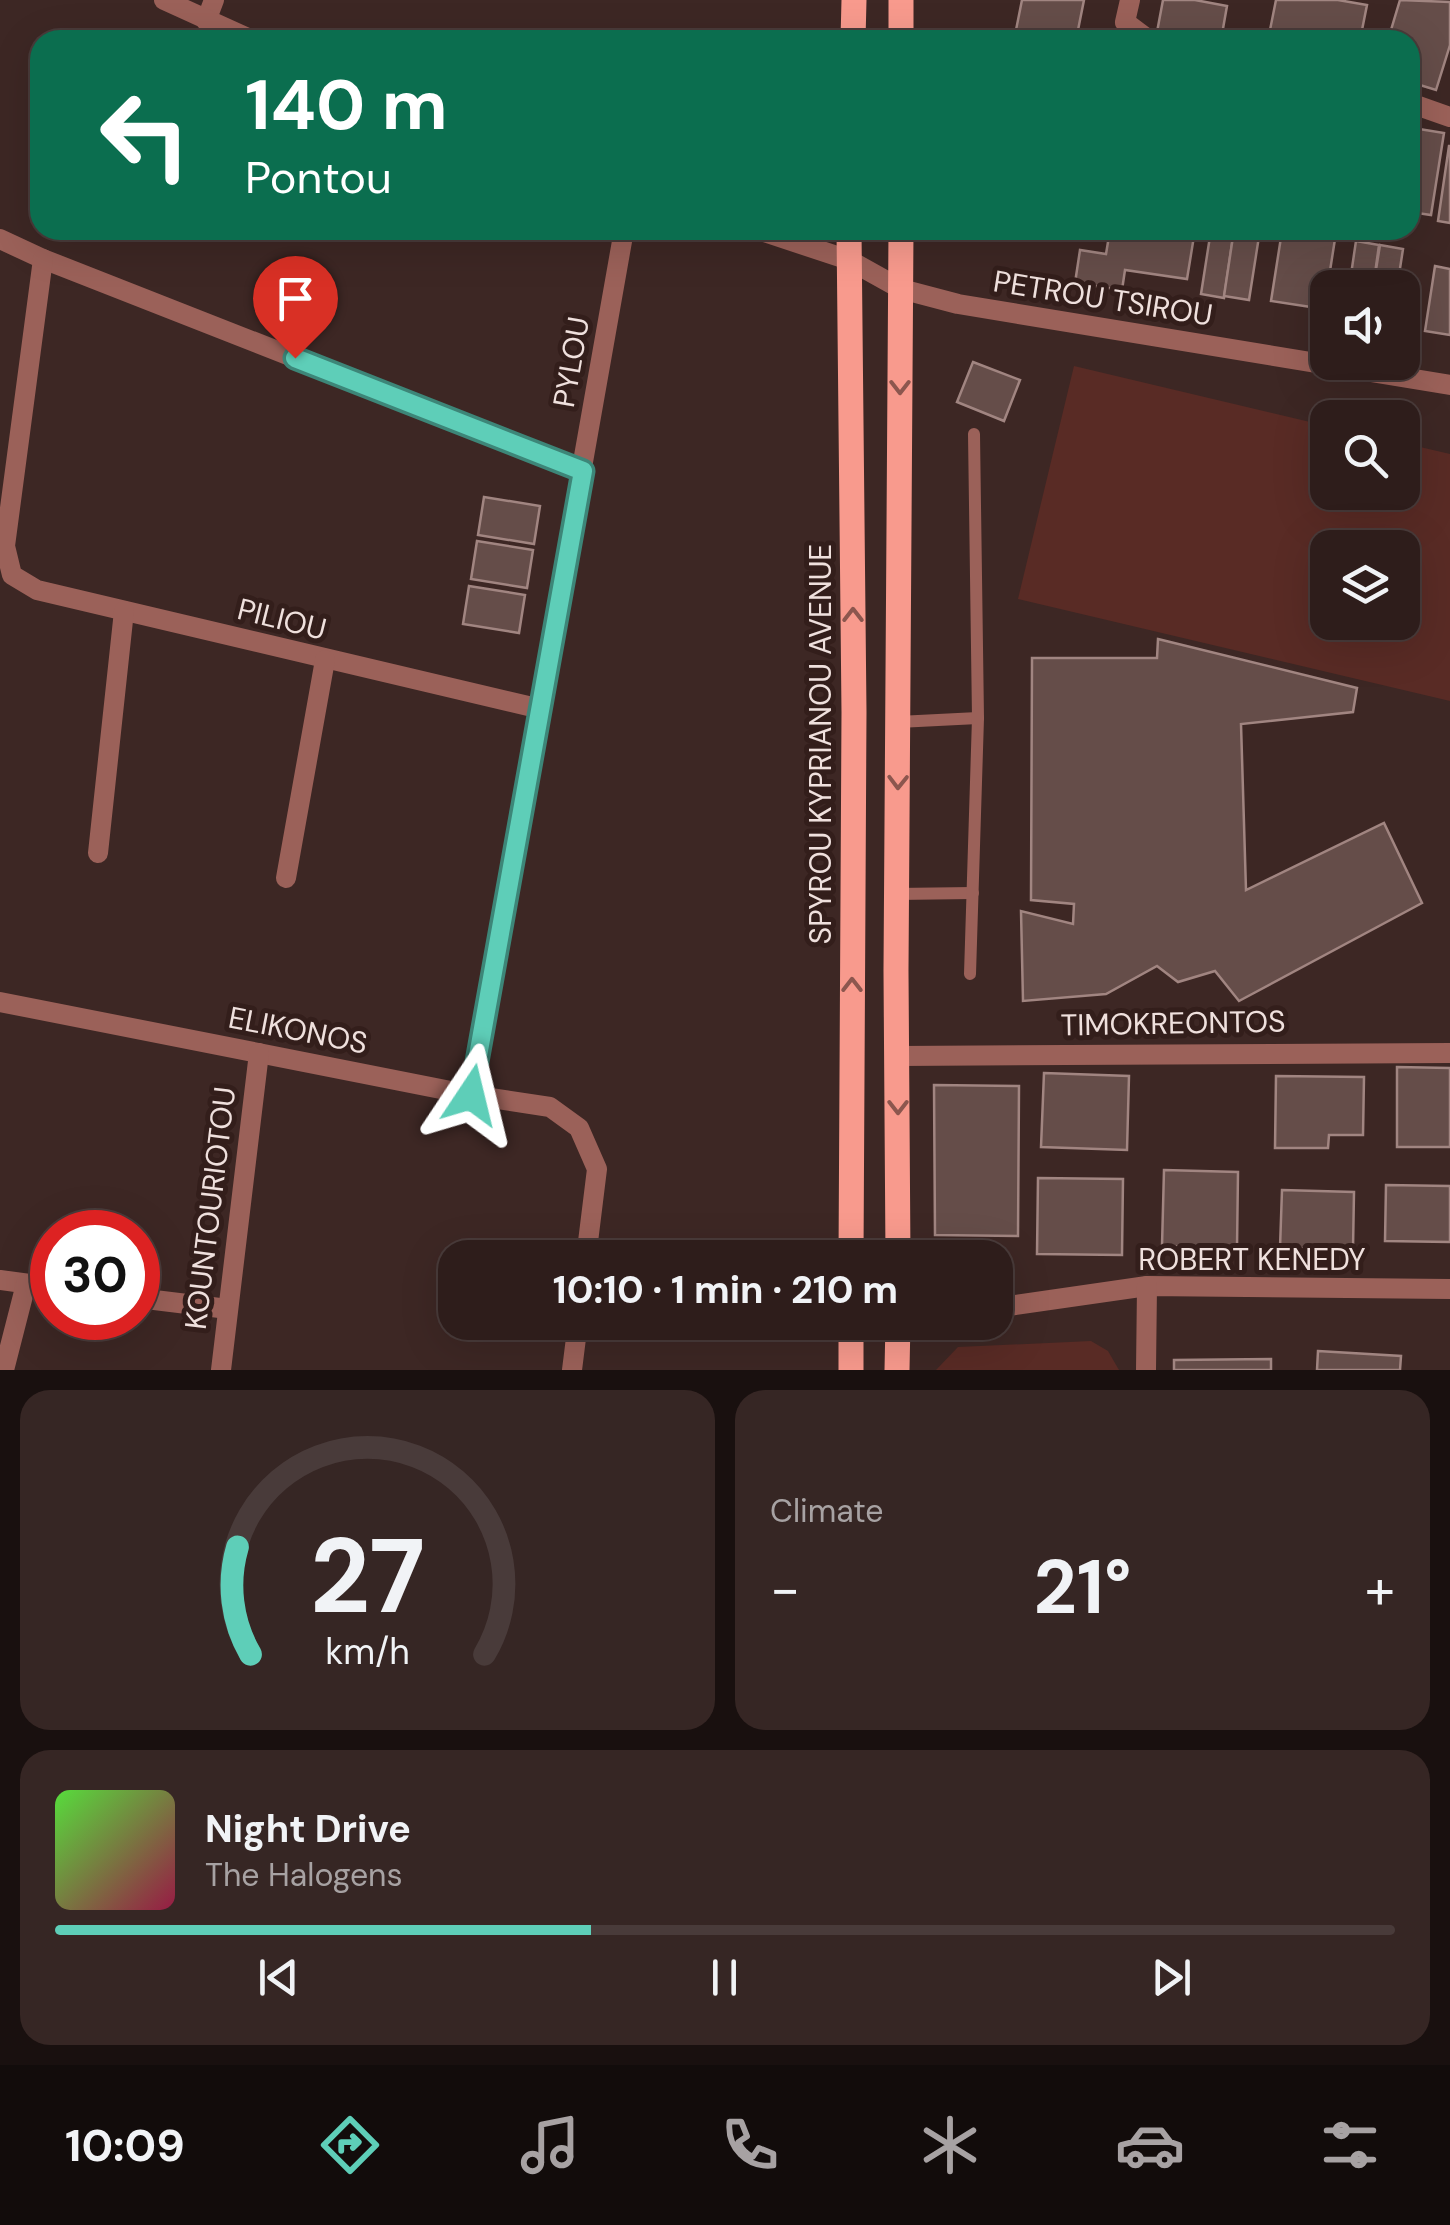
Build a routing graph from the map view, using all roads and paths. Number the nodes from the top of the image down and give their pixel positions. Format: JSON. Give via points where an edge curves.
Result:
{"nodes":[{"id":1,"x":164,"y":0,"type":"edge"},
{"id":2,"x":214,"y":0,"type":"edge"},
{"id":3,"x":854,"y":0,"type":"edge"},
{"id":4,"x":901,"y":0,"type":"edge"},
{"id":5,"x":1130,"y":0,"type":"edge"},
{"id":6,"x":206,"y":21,"type":"junction"},
{"id":7,"x":228,"y":30,"type":"edge"},
{"id":8,"x":854,"y":30,"type":"edge"},
{"id":9,"x":901,"y":30,"type":"edge"},
{"id":10,"x":1134,"y":30,"type":"edge"},
{"id":11,"x":1420,"y":106,"type":"edge"},
{"id":12,"x":1450,"y":117,"type":"edge"},
{"id":13,"x":0,"y":239,"type":"edge"},
{"id":14,"x":622,"y":240,"type":"edge"},
{"id":15,"x":788,"y":240,"type":"edge"},
{"id":16,"x":850,"y":240,"type":"edge"},
{"id":17,"x":901,"y":240,"type":"edge"},
{"id":18,"x":43,"y":258,"type":"junction"},
{"id":19,"x":849,"y":260,"type":"junction"},
{"id":20,"x":901,"y":290,"type":"junction"},
{"id":21,"x":1450,"y":386,"type":"edge"},
{"id":22,"x":974,"y":434,"type":"dead end"},
{"id":23,"x":583,"y":471,"type":"junction"},
{"id":24,"x":124,"y":611,"type":"junction"},
{"id":25,"x":325,"y":660,"type":"junction"},
{"id":26,"x":542,"y":709,"type":"junction"},
{"id":27,"x":978,"y":718,"type":"junction"},
{"id":28,"x":898,"y":722,"type":"junction"},
{"id":29,"x":98,"y":853,"type":"dead end"},
{"id":30,"x":286,"y":878,"type":"dead end"},
{"id":31,"x":973,"y":893,"type":"junction"},
{"id":32,"x":896,"y":894,"type":"junction"},
{"id":33,"x":970,"y":974,"type":"dead end"},
{"id":34,"x":0,"y":1002,"type":"edge"},
{"id":35,"x":258,"y":1052,"type":"junction"},
{"id":36,"x":1450,"y":1053,"type":"edge"},
{"id":37,"x":898,"y":1056,"type":"junction"},
{"id":38,"x":471,"y":1095,"type":"junction"},
{"id":39,"x":588,"y":1240,"type":"edge"},
{"id":40,"x":851,"y":1240,"type":"edge"},
{"id":41,"x":898,"y":1240,"type":"edge"},
{"id":42,"x":0,"y":1280,"type":"edge"},
{"id":43,"x":26,"y":1284,"type":"junction"},
{"id":44,"x":30,"y":1284,"type":"edge"},
{"id":45,"x":1147,"y":1286,"type":"junction"},
{"id":46,"x":1450,"y":1289,"type":"edge"},
{"id":47,"x":160,"y":1301,"type":"edge"},
{"id":48,"x":1013,"y":1305,"type":"edge"},
{"id":49,"x":228,"y":1309,"type":"junction"},
{"id":50,"x":576,"y":1340,"type":"edge"},
{"id":51,"x":851,"y":1340,"type":"edge"},
{"id":52,"x":898,"y":1340,"type":"edge"},
{"id":53,"x":4,"y":1370,"type":"edge"},
{"id":54,"x":221,"y":1370,"type":"edge"},
{"id":55,"x":572,"y":1370,"type":"edge"},
{"id":56,"x":851,"y":1370,"type":"edge"},
{"id":57,"x":897,"y":1370,"type":"edge"},
{"id":58,"x":1146,"y":1370,"type":"edge"}],
"edges":[{"from":1,"to":6,"type":"street"},
{"from":2,"to":6,"type":"street"},
{"from":3,"to":8,"type":"main road"},
{"from":4,"to":9,"type":"main road"},
{"from":5,"to":10,"type":"street","via":[[1125,22]]},
{"from":6,"to":7,"type":"street"},
{"from":11,"to":12,"type":"street"},
{"from":13,"to":18,"type":"street"},
{"from":14,"to":23,"type":"street","name":"PYLOU"},
{"from":15,"to":19,"type":"street","name":"PETROU TSIROU"},
{"from":16,"to":19,"type":"main road","name":"SPYROU KYPRIANOU AVENUE"},
{"from":17,"to":20,"type":"main road"},
{"from":18,"to":23,"type":"street"},
{"from":18,"to":24,"type":"street","name":"PILIOU","via":[[4,546],[12,575],[37,590]]},
{"from":19,"to":20,"type":"street","name":"PETROU TSIROU"},
{"from":40,"to":19,"type":"main road","name":"SPYROU KYPRIANOU AVENUE","one_way":true},
{"from":20,"to":21,"type":"street","name":"PETROU TSIROU"},
{"from":20,"to":28,"type":"main road","one_way":true},
{"from":22,"to":27,"type":"lane"},
{"from":23,"to":26,"type":"street","name":"PYLOU"},
{"from":24,"to":25,"type":"street","name":"PILIOU"},
{"from":24,"to":29,"type":"street"},
{"from":25,"to":26,"type":"street","name":"PILIOU"},
{"from":25,"to":30,"type":"street"},
{"from":26,"to":38,"type":"street","name":"PYLOU"},
{"from":27,"to":28,"type":"lane"},
{"from":27,"to":31,"type":"lane"},
{"from":28,"to":32,"type":"main road","one_way":true},
{"from":31,"to":32,"type":"lane"},
{"from":31,"to":33,"type":"lane"},
{"from":32,"to":37,"type":"main road"},
{"from":34,"to":35,"type":"street","name":"ELIKONOS"},
{"from":35,"to":38,"type":"street","name":"ELIKONOS"},
{"from":35,"to":49,"type":"street","name":"KOUNTOURIOTOU"},
{"from":36,"to":37,"type":"street","name":"TIMOKREONTOS"},
{"from":37,"to":41,"type":"main road","one_way":true},
{"from":38,"to":39,"type":"street","name":"ELIKONOS","via":[[550,1107],[579,1128],[598,1168]]},
{"from":42,"to":43,"type":"street"},
{"from":43,"to":44,"type":"street"},
{"from":43,"to":53,"type":"street"},
{"from":45,"to":46,"type":"street","name":"ROBERT KENEDY"},
{"from":45,"to":48,"type":"street","name":"ROBERT KENEDY"},
{"from":45,"to":58,"type":"street"},
{"from":47,"to":49,"type":"street"},
{"from":49,"to":54,"type":"street","name":"KOUNTOURIOTOU"},
{"from":50,"to":55,"type":"street"},
{"from":51,"to":56,"type":"main road"},
{"from":52,"to":57,"type":"main road"}]}
